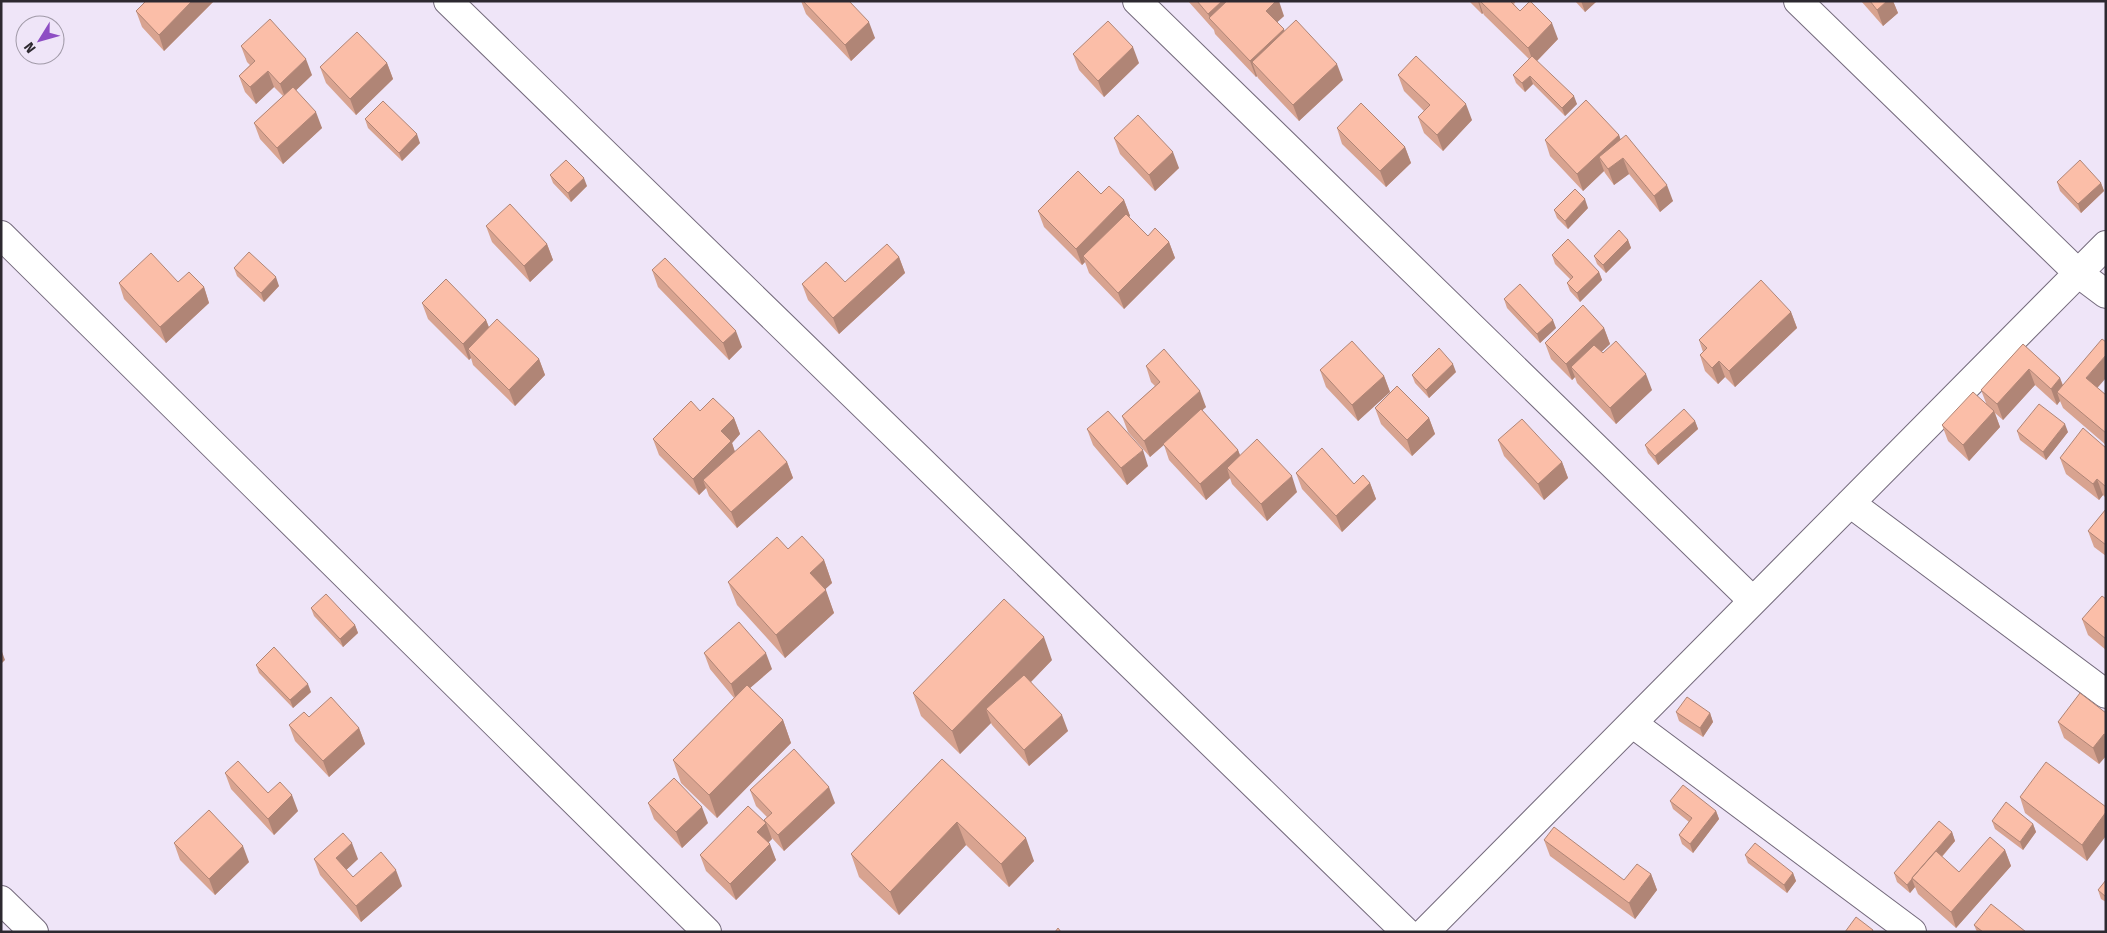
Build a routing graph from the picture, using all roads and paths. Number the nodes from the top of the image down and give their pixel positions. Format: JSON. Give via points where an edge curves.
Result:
{"nodes":[{"id":1,"x":448,"y":1,"type":"edge"},
{"id":2,"x":1136,"y":1,"type":"edge"},
{"id":3,"x":1798,"y":1,"type":"edge"},
{"id":4,"x":1,"y":235,"type":"edge"},
{"id":5,"x":2106,"y":244,"type":"edge"},
{"id":6,"x":2078,"y":273,"type":"junction"},
{"id":7,"x":2106,"y":294,"type":"edge"},
{"id":8,"x":1850,"y":503,"type":"junction"},
{"id":9,"x":1753,"y":601,"type":"junction"},
{"id":10,"x":2106,"y":694,"type":"edge"},
{"id":11,"x":1632,"y":723,"type":"junction"},
{"id":12,"x":1,"y":900,"type":"edge"},
{"id":13,"x":34,"y":932,"type":"edge"},
{"id":14,"x":708,"y":932,"type":"edge"},
{"id":15,"x":1406,"y":932,"type":"edge"},
{"id":16,"x":1425,"y":932,"type":"edge"},
{"id":17,"x":1912,"y":932,"type":"edge"}],
"edges":[{"from":1,"to":15,"type":"street"},
{"from":2,"to":9,"type":"street"},
{"from":3,"to":6,"type":"street"},
{"from":4,"to":14,"type":"street"},
{"from":5,"to":6,"type":"street"},
{"from":6,"to":7,"type":"street"},
{"from":6,"to":8,"type":"street"},
{"from":8,"to":9,"type":"street"},
{"from":8,"to":10,"type":"street"},
{"from":9,"to":11,"type":"street"},
{"from":11,"to":16,"type":"street"},
{"from":11,"to":17,"type":"street"},
{"from":12,"to":13,"type":"street"}]}
